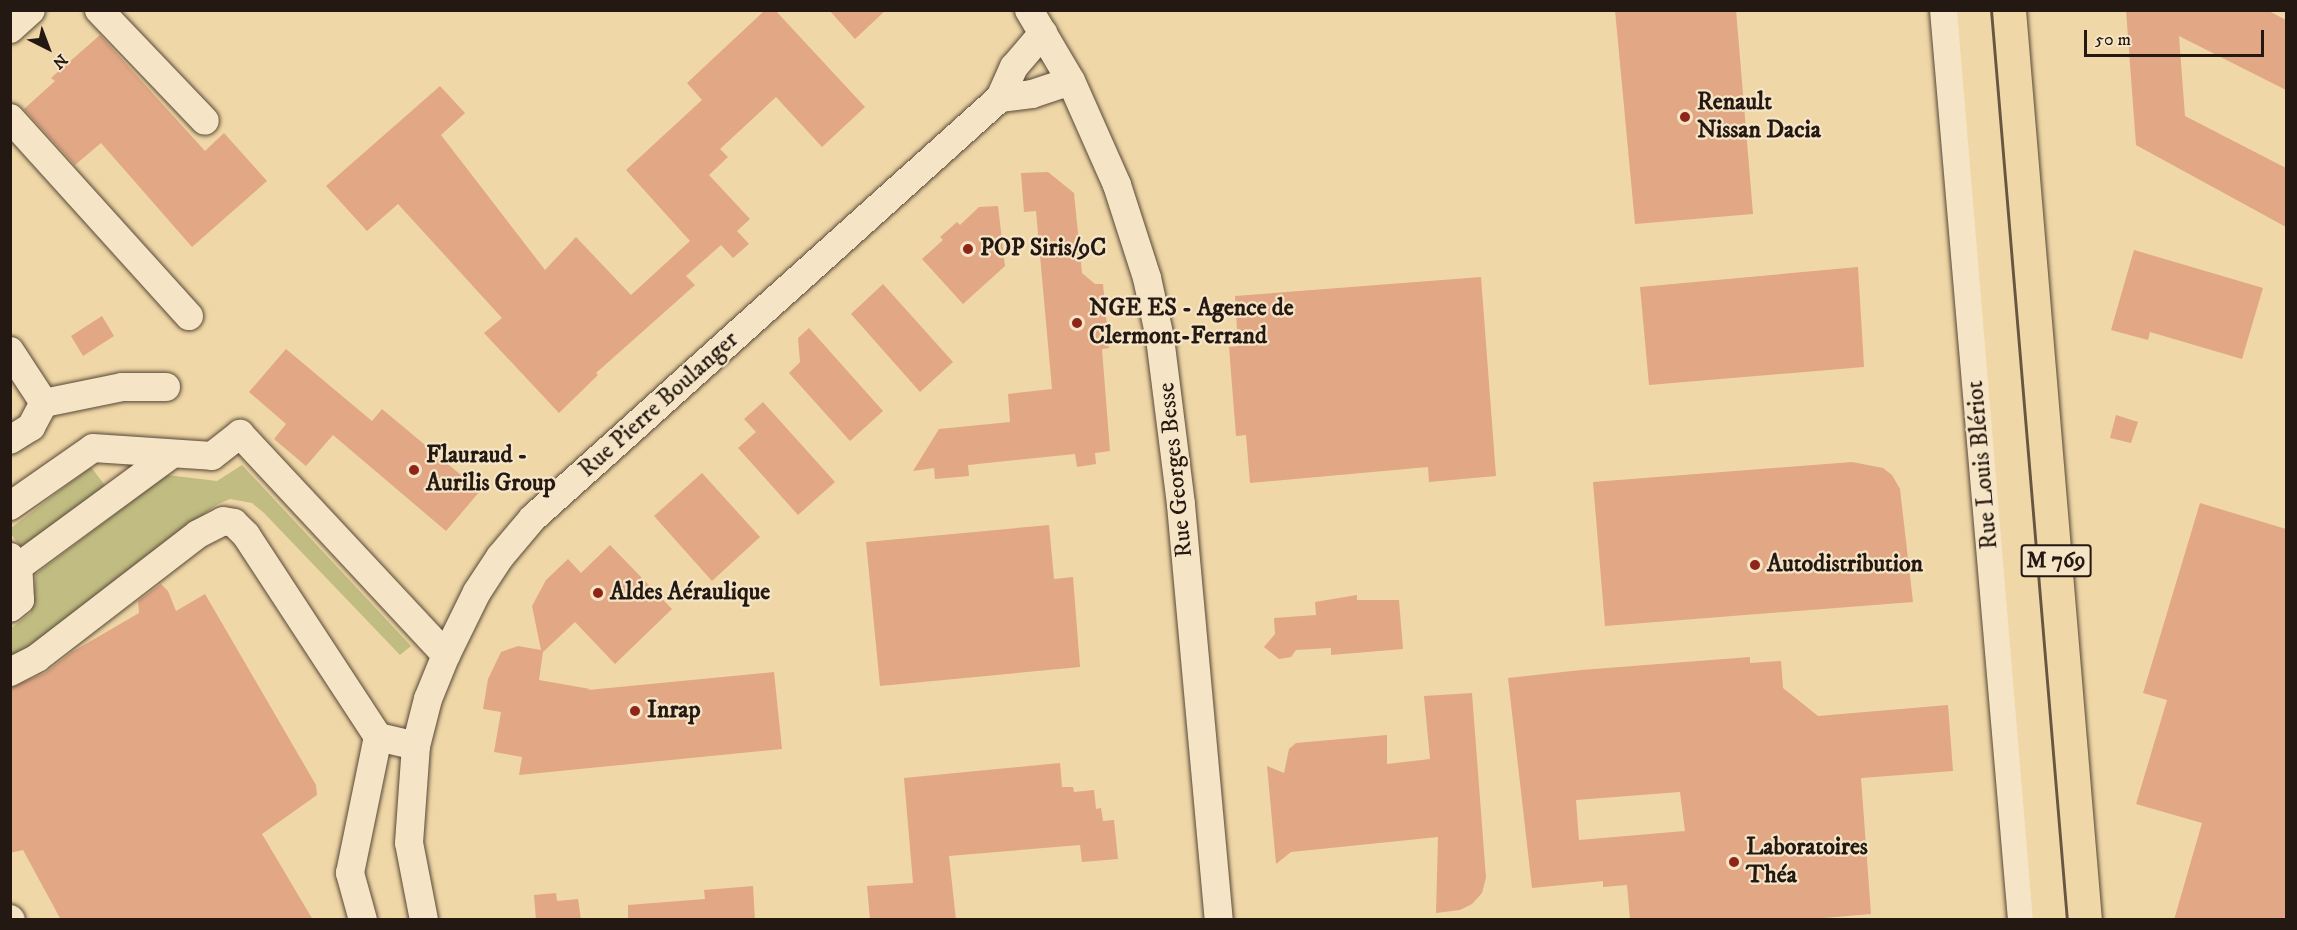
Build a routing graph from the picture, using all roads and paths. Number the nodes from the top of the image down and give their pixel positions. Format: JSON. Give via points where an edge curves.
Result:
{"nodes":[{"id":1,"x":31,"y":10,"type":"edge"},
{"id":2,"x":99,"y":10,"type":"edge"},
{"id":3,"x":1944,"y":10,"type":"edge"},
{"id":4,"x":1973,"y":10,"type":"edge"},
{"id":5,"x":2009,"y":10,"type":"edge"},
{"id":6,"x":1036,"y":22,"type":"edge"},
{"id":7,"x":10,"y":28,"type":"edge"},
{"id":8,"x":1071,"y":81,"type":"junction"},
{"id":9,"x":1000,"y":98,"type":"junction"},
{"id":10,"x":10,"y":118,"type":"edge"},
{"id":11,"x":205,"y":121,"type":"dead end"},
{"id":12,"x":189,"y":316,"type":"dead end"},
{"id":13,"x":10,"y":351,"type":"edge"},
{"id":14,"x":166,"y":387,"type":"dead end"},
{"id":15,"x":44,"y":403,"type":"junction"},
{"id":16,"x":10,"y":440,"type":"edge"},
{"id":17,"x":172,"y":454,"type":"junction"},
{"id":18,"x":10,"y":506,"type":"edge"},
{"id":19,"x":14,"y":562,"type":"edge"},
{"id":20,"x":10,"y":608,"type":"edge"},
{"id":21,"x":446,"y":655,"type":"junction"},
{"id":22,"x":10,"y":672,"type":"edge"},
{"id":23,"x":378,"y":737,"type":"junction"},
{"id":24,"x":416,"y":746,"type":"junction"},
{"id":25,"x":363,"y":920,"type":"edge"},
{"id":26,"x":424,"y":920,"type":"edge"},
{"id":27,"x":1219,"y":920,"type":"edge"},
{"id":28,"x":2022,"y":920,"type":"edge"},
{"id":29,"x":2049,"y":920,"type":"edge"},
{"id":30,"x":2085,"y":920,"type":"edge"}],
"edges":[{"from":1,"to":7,"type":"street"},
{"from":2,"to":11,"type":"street"},
{"from":3,"to":28,"type":"street","name":"Rue Louis Blériot"},
{"from":4,"to":29,"type":"main road","name":"Rue Louis Blériot","number":"M 769"},
{"from":5,"to":30,"type":"main road","number":"M 769"},
{"from":6,"to":8,"type":"street","name":"Rue Georges Besse"},
{"from":6,"to":9,"type":"street","name":"Rue Pierre Boulanger"},
{"from":8,"to":9,"type":"street","via":[[1032,94]]},
{"from":8,"to":27,"type":"street","name":"Rue Georges Besse","via":[[1132,227],[1160,338],[1182,505]]},
{"from":9,"to":21,"type":"street","name":"Rue Pierre Boulanger","via":[[533,518],[477,592]]},
{"from":10,"to":12,"type":"street"},
{"from":13,"to":15,"type":"street"},
{"from":14,"to":15,"type":"street","via":[[122,387]]},
{"from":15,"to":16,"type":"street","via":[[31,427]]},
{"from":17,"to":18,"type":"street","via":[[93,448]]},
{"from":17,"to":19,"type":"street"},
{"from":17,"to":21,"type":"street","via":[[212,456],[240,434]]},
{"from":19,"to":20,"type":"street","via":[[20,600]]},
{"from":21,"to":24,"type":"street","name":"Rue Pierre Boulanger","via":[[428,699]]},
{"from":22,"to":23,"type":"street","via":[[37,657],[198,534],[223,521],[234,523],[246,535]]},
{"from":23,"to":24,"type":"street"},
{"from":23,"to":25,"type":"street","via":[[350,873]]},
{"from":24,"to":26,"type":"street","name":"Rue Pierre Boulanger","via":[[409,843]]}]}
